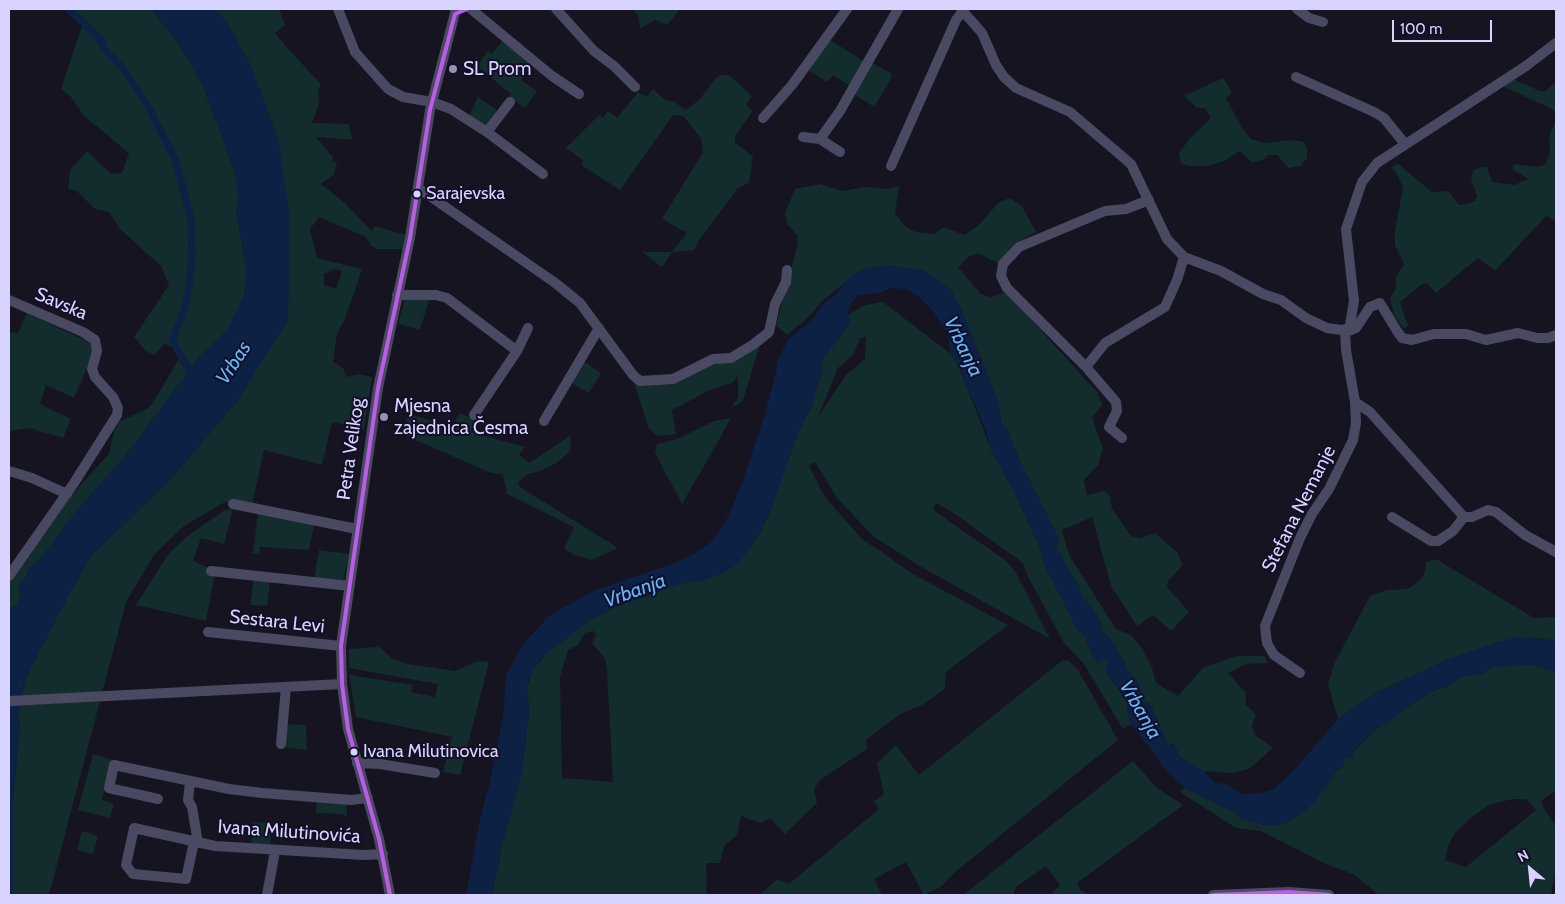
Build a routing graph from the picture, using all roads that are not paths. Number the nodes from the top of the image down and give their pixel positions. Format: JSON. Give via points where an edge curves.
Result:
{"nodes":[{"id":1,"x":338,"y":9,"type":"edge"},
{"id":2,"x":467,"y":9,"type":"edge"},
{"id":3,"x":471,"y":9,"type":"edge"},
{"id":4,"x":556,"y":9,"type":"edge"},
{"id":5,"x":847,"y":9,"type":"edge"},
{"id":6,"x":898,"y":9,"type":"edge"},
{"id":7,"x":1297,"y":9,"type":"edge"},
{"id":8,"x":962,"y":10,"type":"edge"},
{"id":9,"x":455,"y":12,"type":"edge"},
{"id":10,"x":1324,"y":22,"type":"dead end"},
{"id":11,"x":1556,"y":44,"type":"edge"},
{"id":12,"x":1296,"y":77,"type":"dead end"},
{"id":13,"x":635,"y":87,"type":"dead end"},
{"id":14,"x":579,"y":94,"type":"dead end"},
{"id":15,"x":432,"y":102,"type":"junction"},
{"id":16,"x":510,"y":102,"type":"dead end"},
{"id":17,"x":763,"y":118,"type":"dead end"},
{"id":18,"x":487,"y":132,"type":"junction"},
{"id":19,"x":802,"y":137,"type":"dead end"},
{"id":20,"x":820,"y":139,"type":"junction"},
{"id":21,"x":1405,"y":144,"type":"junction"},
{"id":22,"x":840,"y":152,"type":"dead end"},
{"id":23,"x":891,"y":166,"type":"dead end"},
{"id":24,"x":543,"y":174,"type":"dead end"},
{"id":25,"x":418,"y":188,"type":"junction"},
{"id":26,"x":1149,"y":200,"type":"junction"},
{"id":27,"x":1184,"y":257,"type":"junction"},
{"id":28,"x":787,"y":270,"type":"dead end"},
{"id":29,"x":397,"y":295,"type":"junction"},
{"id":30,"x":9,"y":300,"type":"edge"},
{"id":31,"x":528,"y":328,"type":"dead end"},
{"id":32,"x":599,"y":328,"type":"junction"},
{"id":33,"x":1347,"y":330,"type":"junction"},
{"id":34,"x":1556,"y":334,"type":"edge"},
{"id":35,"x":517,"y":351,"type":"junction"},
{"id":36,"x":1086,"y":367,"type":"junction"},
{"id":37,"x":1355,"y":402,"type":"junction"},
{"id":38,"x":474,"y":416,"type":"dead end"},
{"id":39,"x":544,"y":421,"type":"dead end"},
{"id":40,"x":1122,"y":438,"type":"dead end"},
{"id":41,"x":9,"y":472,"type":"edge"},
{"id":42,"x":67,"y":494,"type":"junction"},
{"id":43,"x":233,"y":504,"type":"dead end"},
{"id":44,"x":1392,"y":517,"type":"dead end"},
{"id":45,"x":1464,"y":517,"type":"junction"},
{"id":46,"x":357,"y":529,"type":"junction"},
{"id":47,"x":1556,"y":552,"type":"edge"},
{"id":48,"x":211,"y":571,"type":"dead end"},
{"id":49,"x":9,"y":576,"type":"edge"},
{"id":50,"x":350,"y":586,"type":"junction"},
{"id":51,"x":208,"y":632,"type":"dead end"},
{"id":52,"x":341,"y":646,"type":"junction"},
{"id":53,"x":1300,"y":673,"type":"dead end"},
{"id":54,"x":342,"y":684,"type":"junction"},
{"id":55,"x":286,"y":687,"type":"junction"},
{"id":56,"x":9,"y":701,"type":"edge"},
{"id":57,"x":281,"y":744,"type":"dead end"},
{"id":58,"x":357,"y":763,"type":"junction"},
{"id":59,"x":435,"y":773,"type":"dead end"},
{"id":60,"x":190,"y":782,"type":"junction"},
{"id":61,"x":158,"y":798,"type":"dead end"},
{"id":62,"x":368,"y":798,"type":"junction"},
{"id":63,"x":196,"y":843,"type":"junction"},
{"id":64,"x":276,"y":851,"type":"junction"},
{"id":65,"x":383,"y":854,"type":"junction"},
{"id":66,"x":267,"y":895,"type":"edge"},
{"id":67,"x":390,"y":895,"type":"edge"},
{"id":68,"x":1214,"y":895,"type":"edge"},
{"id":69,"x":1329,"y":895,"type":"edge"}],
"edges":[{"from":1,"to":15,"type":"street","via":[[353,48],[379,81],[399,96]]},
{"from":2,"to":9,"type":"street"},
{"from":3,"to":14,"type":"street","via":[[552,76]]},
{"from":4,"to":13,"type":"street","via":[[594,51]]},
{"from":5,"to":17,"type":"street","via":[[792,85]]},
{"from":6,"to":20,"type":"street","via":[[840,111]]},
{"from":7,"to":10,"type":"street","via":[[1309,18]]},
{"from":8,"to":23,"type":"street"},
{"from":8,"to":26,"type":"street","via":[[982,33],[1004,77],[1016,88],[1070,112],[1118,152],[1131,164]]},
{"from":9,"to":15,"type":"street","name":"Petra Velikog"},
{"from":11,"to":21,"type":"street","name":"Stefana Nemanje"},
{"from":12,"to":21,"type":"street","via":[[1384,118]]},
{"from":15,"to":18,"type":"street","via":[[456,112]]},
{"from":15,"to":25,"type":"street","name":"Petra Velikog"},
{"from":16,"to":18,"type":"street"},
{"from":18,"to":24,"type":"street"},
{"from":19,"to":20,"type":"street"},
{"from":20,"to":22,"type":"street"},
{"from":21,"to":33,"type":"street","name":"Stefana Nemanje","via":[[1377,163],[1362,182],[1351,210],[1346,229],[1354,310]]},
{"from":25,"to":29,"type":"street","name":"Petra Velikog"},
{"from":25,"to":32,"type":"street","via":[[554,282],[580,303]]},
{"from":26,"to":27,"type":"street","via":[[1168,238]]},
{"from":26,"to":36,"type":"street","via":[[1126,209],[1105,211],[1019,247],[1003,264],[1001,276],[1007,288]]},
{"from":27,"to":33,"type":"street","via":[[1281,300],[1319,325]]},
{"from":27,"to":36,"type":"street","via":[[1165,307],[1105,343]]},
{"from":28,"to":32,"type":"street","via":[[769,332],[735,356],[713,359],[673,379],[646,382],[636,378]]},
{"from":29,"to":35,"type":"street","via":[[447,298]]},
{"from":29,"to":46,"type":"street","name":"Petra Velikog","via":[[378,388]]},
{"from":30,"to":42,"type":"street","name":"Savska","via":[[95,340],[97,351],[92,369],[118,408],[117,415]]},
{"from":31,"to":35,"type":"street"},
{"from":32,"to":39,"type":"street"},
{"from":33,"to":34,"type":"street","via":[[1356,328],[1370,307],[1380,303],[1402,338],[1412,340],[1434,334],[1466,334],[1486,340],[1518,333],[1537,338]]},
{"from":33,"to":37,"type":"street","name":"Stefana Nemanje","via":[[1346,350]]},
{"from":35,"to":38,"type":"street"},
{"from":36,"to":40,"type":"street","via":[[1117,404],[1110,427]]},
{"from":37,"to":45,"type":"street","via":[[1370,412]]},
{"from":37,"to":53,"type":"street","name":"Stefana Nemanje","via":[[1353,440],[1300,538],[1265,626],[1267,643],[1274,654]]},
{"from":41,"to":42,"type":"street","via":[[32,478]]},
{"from":42,"to":49,"type":"street"},
{"from":43,"to":46,"type":"street"},
{"from":44,"to":45,"type":"street","via":[[1431,541],[1438,541],[1453,531]]},
{"from":45,"to":47,"type":"street","via":[[1488,510],[1496,512],[1525,535]]},
{"from":46,"to":50,"type":"street","name":"Petra Velikog"},
{"from":48,"to":50,"type":"street"},
{"from":50,"to":52,"type":"street","name":"Petra Velikog"},
{"from":51,"to":52,"type":"street","name":"Sestara Levi"},
{"from":52,"to":54,"type":"street","name":"Petra Velikog"},
{"from":54,"to":55,"type":"street"},
{"from":54,"to":58,"type":"street","name":"Petra Velikog"},
{"from":55,"to":56,"type":"street"},
{"from":55,"to":57,"type":"street"},
{"from":58,"to":59,"type":"street"},
{"from":58,"to":62,"type":"street","name":"Petra Velikog"},
{"from":60,"to":61,"type":"street","via":[[114,765],[109,788]]},
{"from":60,"to":62,"type":"street","via":[[262,794],[351,800]]},
{"from":60,"to":63,"type":"street","via":[[188,800],[192,807]]},
{"from":62,"to":65,"type":"street","name":"Petra Velikog"},
{"from":63,"to":63,"type":"street","name":"Ivana Milutinovića","via":[[186,879],[133,874],[127,868],[134,828]]},
{"from":63,"to":64,"type":"street","name":"Ivana Milutinovića"},
{"from":64,"to":65,"type":"street","name":"Ivana Milutinovića","via":[[364,856]]},
{"from":64,"to":66,"type":"street"},
{"from":65,"to":67,"type":"street","name":"Petra Velikog"},
{"from":68,"to":69,"type":"street","via":[[1289,892]]}]}
